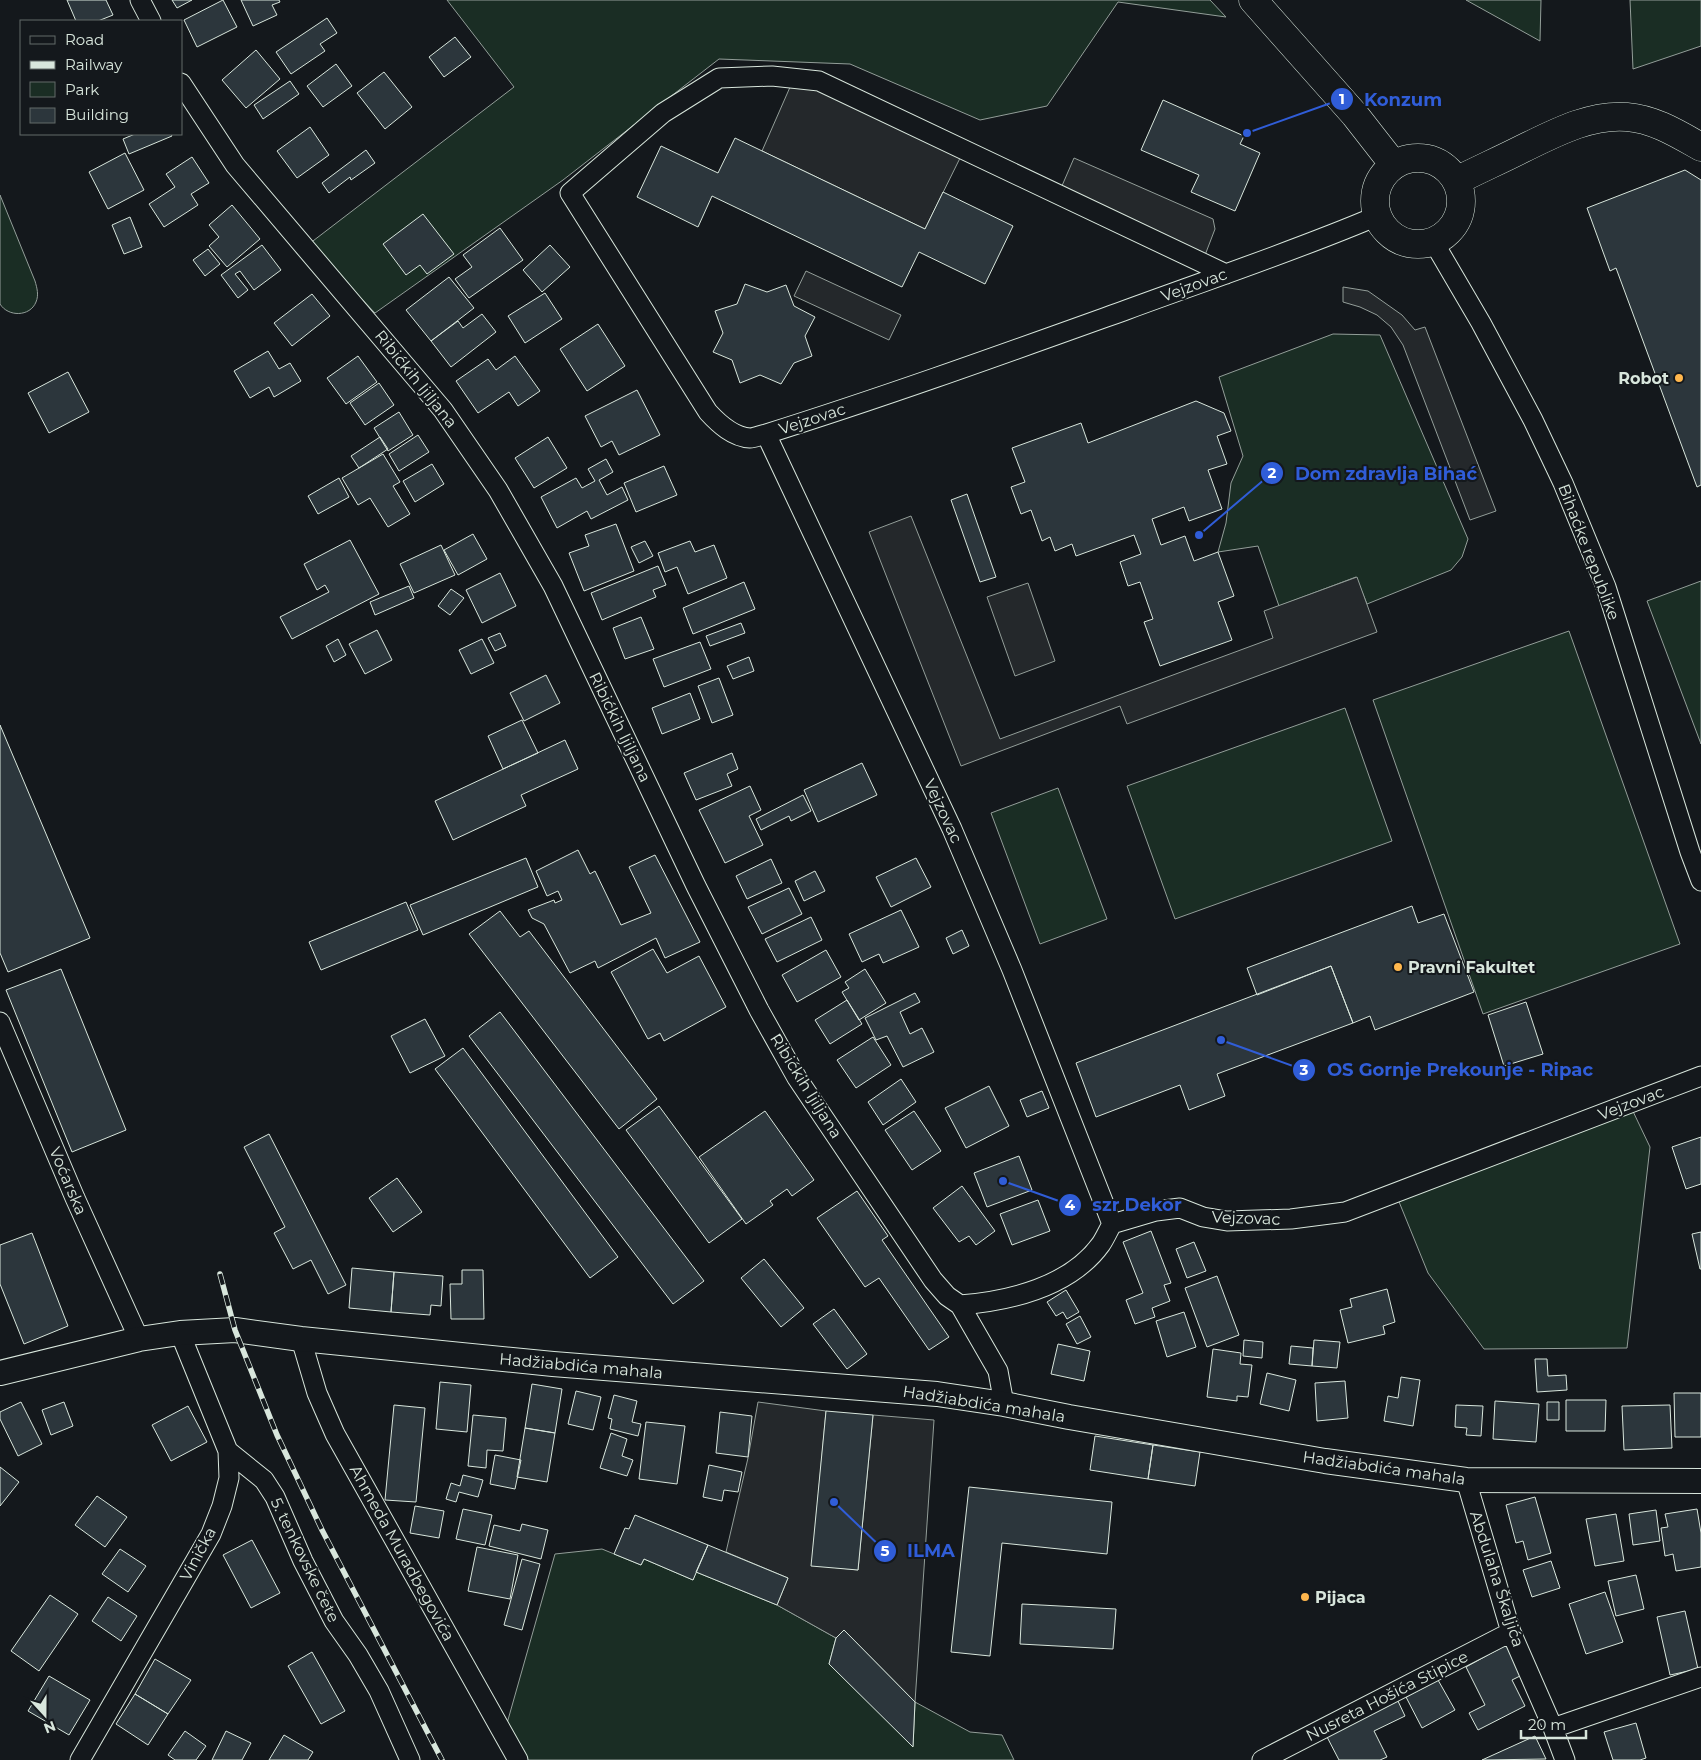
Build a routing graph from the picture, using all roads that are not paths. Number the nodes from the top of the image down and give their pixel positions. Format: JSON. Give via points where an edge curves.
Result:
{"nodes":[{"id":1,"x":140,"y":0,"type":"edge"},
{"id":2,"x":1254,"y":0,"type":"edge"},
{"id":3,"x":150,"y":20,"type":"edge"},
{"id":4,"x":182,"y":85,"type":"edge"},
{"id":5,"x":1701,"y":147,"type":"edge"},
{"id":6,"x":1394,"y":165,"type":"junction"},
{"id":7,"x":1456,"y":181,"type":"junction"},
{"id":8,"x":1377,"y":216,"type":"junction"},
{"id":9,"x":1433,"y":241,"type":"junction"},
{"id":10,"x":1226,"y":274,"type":"junction"},
{"id":11,"x":766,"y":434,"type":"junction"},
{"id":12,"x":1701,"y":881,"type":"edge"},
{"id":13,"x":3,"y":1034,"type":"edge"},
{"id":14,"x":1701,"y":1076,"type":"edge"},
{"id":15,"x":1112,"y":1224,"type":"junction"},
{"id":16,"x":960,"y":1305,"type":"junction"},
{"id":17,"x":180,"y":1333,"type":"junction"},
{"id":18,"x":139,"y":1339,"type":"junction"},
{"id":19,"x":301,"y":1339,"type":"junction"},
{"id":20,"x":0,"y":1373,"type":"edge"},
{"id":21,"x":1004,"y":1404,"type":"junction"},
{"id":22,"x":228,"y":1451,"type":"junction"},
{"id":23,"x":1466,"y":1480,"type":"junction"},
{"id":24,"x":1701,"y":1481,"type":"edge"},
{"id":25,"x":1511,"y":1632,"type":"junction"},
{"id":26,"x":1701,"y":1677,"type":"edge"},
{"id":27,"x":1554,"y":1728,"type":"junction"},
{"id":28,"x":80,"y":1760,"type":"edge"},
{"id":29,"x":410,"y":1760,"type":"edge"},
{"id":30,"x":518,"y":1760,"type":"edge"},
{"id":31,"x":1262,"y":1760,"type":"edge"},
{"id":32,"x":1565,"y":1760,"type":"edge"}],
"edges":[{"from":1,"to":3,"type":"street"},
{"from":2,"to":6,"type":"main road","via":[[1349,107]]},
{"from":4,"to":16,"type":"street","name":"Ribićkih ljiljana","via":[[235,165],[443,410],[498,490],[553,586],[696,886],[797,1078],[933,1280]]},
{"from":5,"to":7,"type":"main road","via":[[1662,126],[1628,117],[1604,117],[1556,132]]},
{"from":6,"to":7,"type":"main road","via":[[1407,159],[1436,161],[1448,169]]},
{"from":6,"to":8,"type":"main road","via":[[1376,188]]},
{"from":7,"to":9,"type":"main road","via":[[1461,202],[1455,223],[1446,234]]},
{"from":8,"to":9,"type":"main road","via":[[1389,233],[1407,243]]},
{"from":8,"to":10,"type":"street","name":"Vejzovac"},
{"from":9,"to":12,"type":"street","name":"Bihaćke republike","via":[[1491,340],[1563,483],[1606,586]]},
{"from":10,"to":11,"type":"street","name":"Vejzovac","via":[[840,411]]},
{"from":10,"to":11,"type":"street","via":[[819,81],[772,76],[719,78],[663,113],[570,193],[708,412],[733,432],[750,438]]},
{"from":11,"to":15,"type":"street","name":"Vejzovac","via":[[952,829]]},
{"from":13,"to":18,"type":"street","name":"Voćarska"},
{"from":14,"to":15,"type":"street","name":"Vejzovac","via":[[1345,1212],[1291,1220],[1227,1221],[1203,1217],[1180,1208],[1156,1210]]},
{"from":15,"to":16,"type":"street","via":[[1100,1245],[1077,1268],[1053,1282],[990,1302]]},
{"from":16,"to":21,"type":"street","name":"Ribićkih ljiljana","via":[[998,1371]]},
{"from":17,"to":18,"type":"street","name":"Hadžiabdića mahala"},
{"from":17,"to":19,"type":"street","name":"Hadžiabdića mahala","via":[[235,1330]]},
{"from":17,"to":22,"type":"street","name":"Vinička"},
{"from":18,"to":20,"type":"street","name":"Hadžiabdića mahala"},
{"from":19,"to":21,"type":"street","name":"Hadžiabdića mahala","via":[[552,1364],[937,1394]]},
{"from":19,"to":30,"type":"street","name":"Ahmeda Muradbegovića","via":[[317,1393],[335,1434]]},
{"from":21,"to":23,"type":"street","name":"Hadžiabdića mahala","via":[[1316,1460]]},
{"from":22,"to":28,"type":"street","name":"Vinička","via":[[229,1478],[211,1534]]},
{"from":22,"to":29,"type":"street","name":"5. tenkovske čete","via":[[264,1480],[275,1497],[303,1561],[334,1621],[379,1691]]},
{"from":23,"to":24,"type":"street","name":"Hadžiabdića mahala"},
{"from":23,"to":25,"type":"street","name":"Abdulaha Škaljića"},
{"from":25,"to":27,"type":"street","name":"Abdulaha Škaljića"},
{"from":25,"to":31,"type":"street","name":"Nusreta Hošića Stipice"},
{"from":26,"to":27,"type":"street"},
{"from":27,"to":32,"type":"street","name":"Abdulaha Škaljića"}]}
